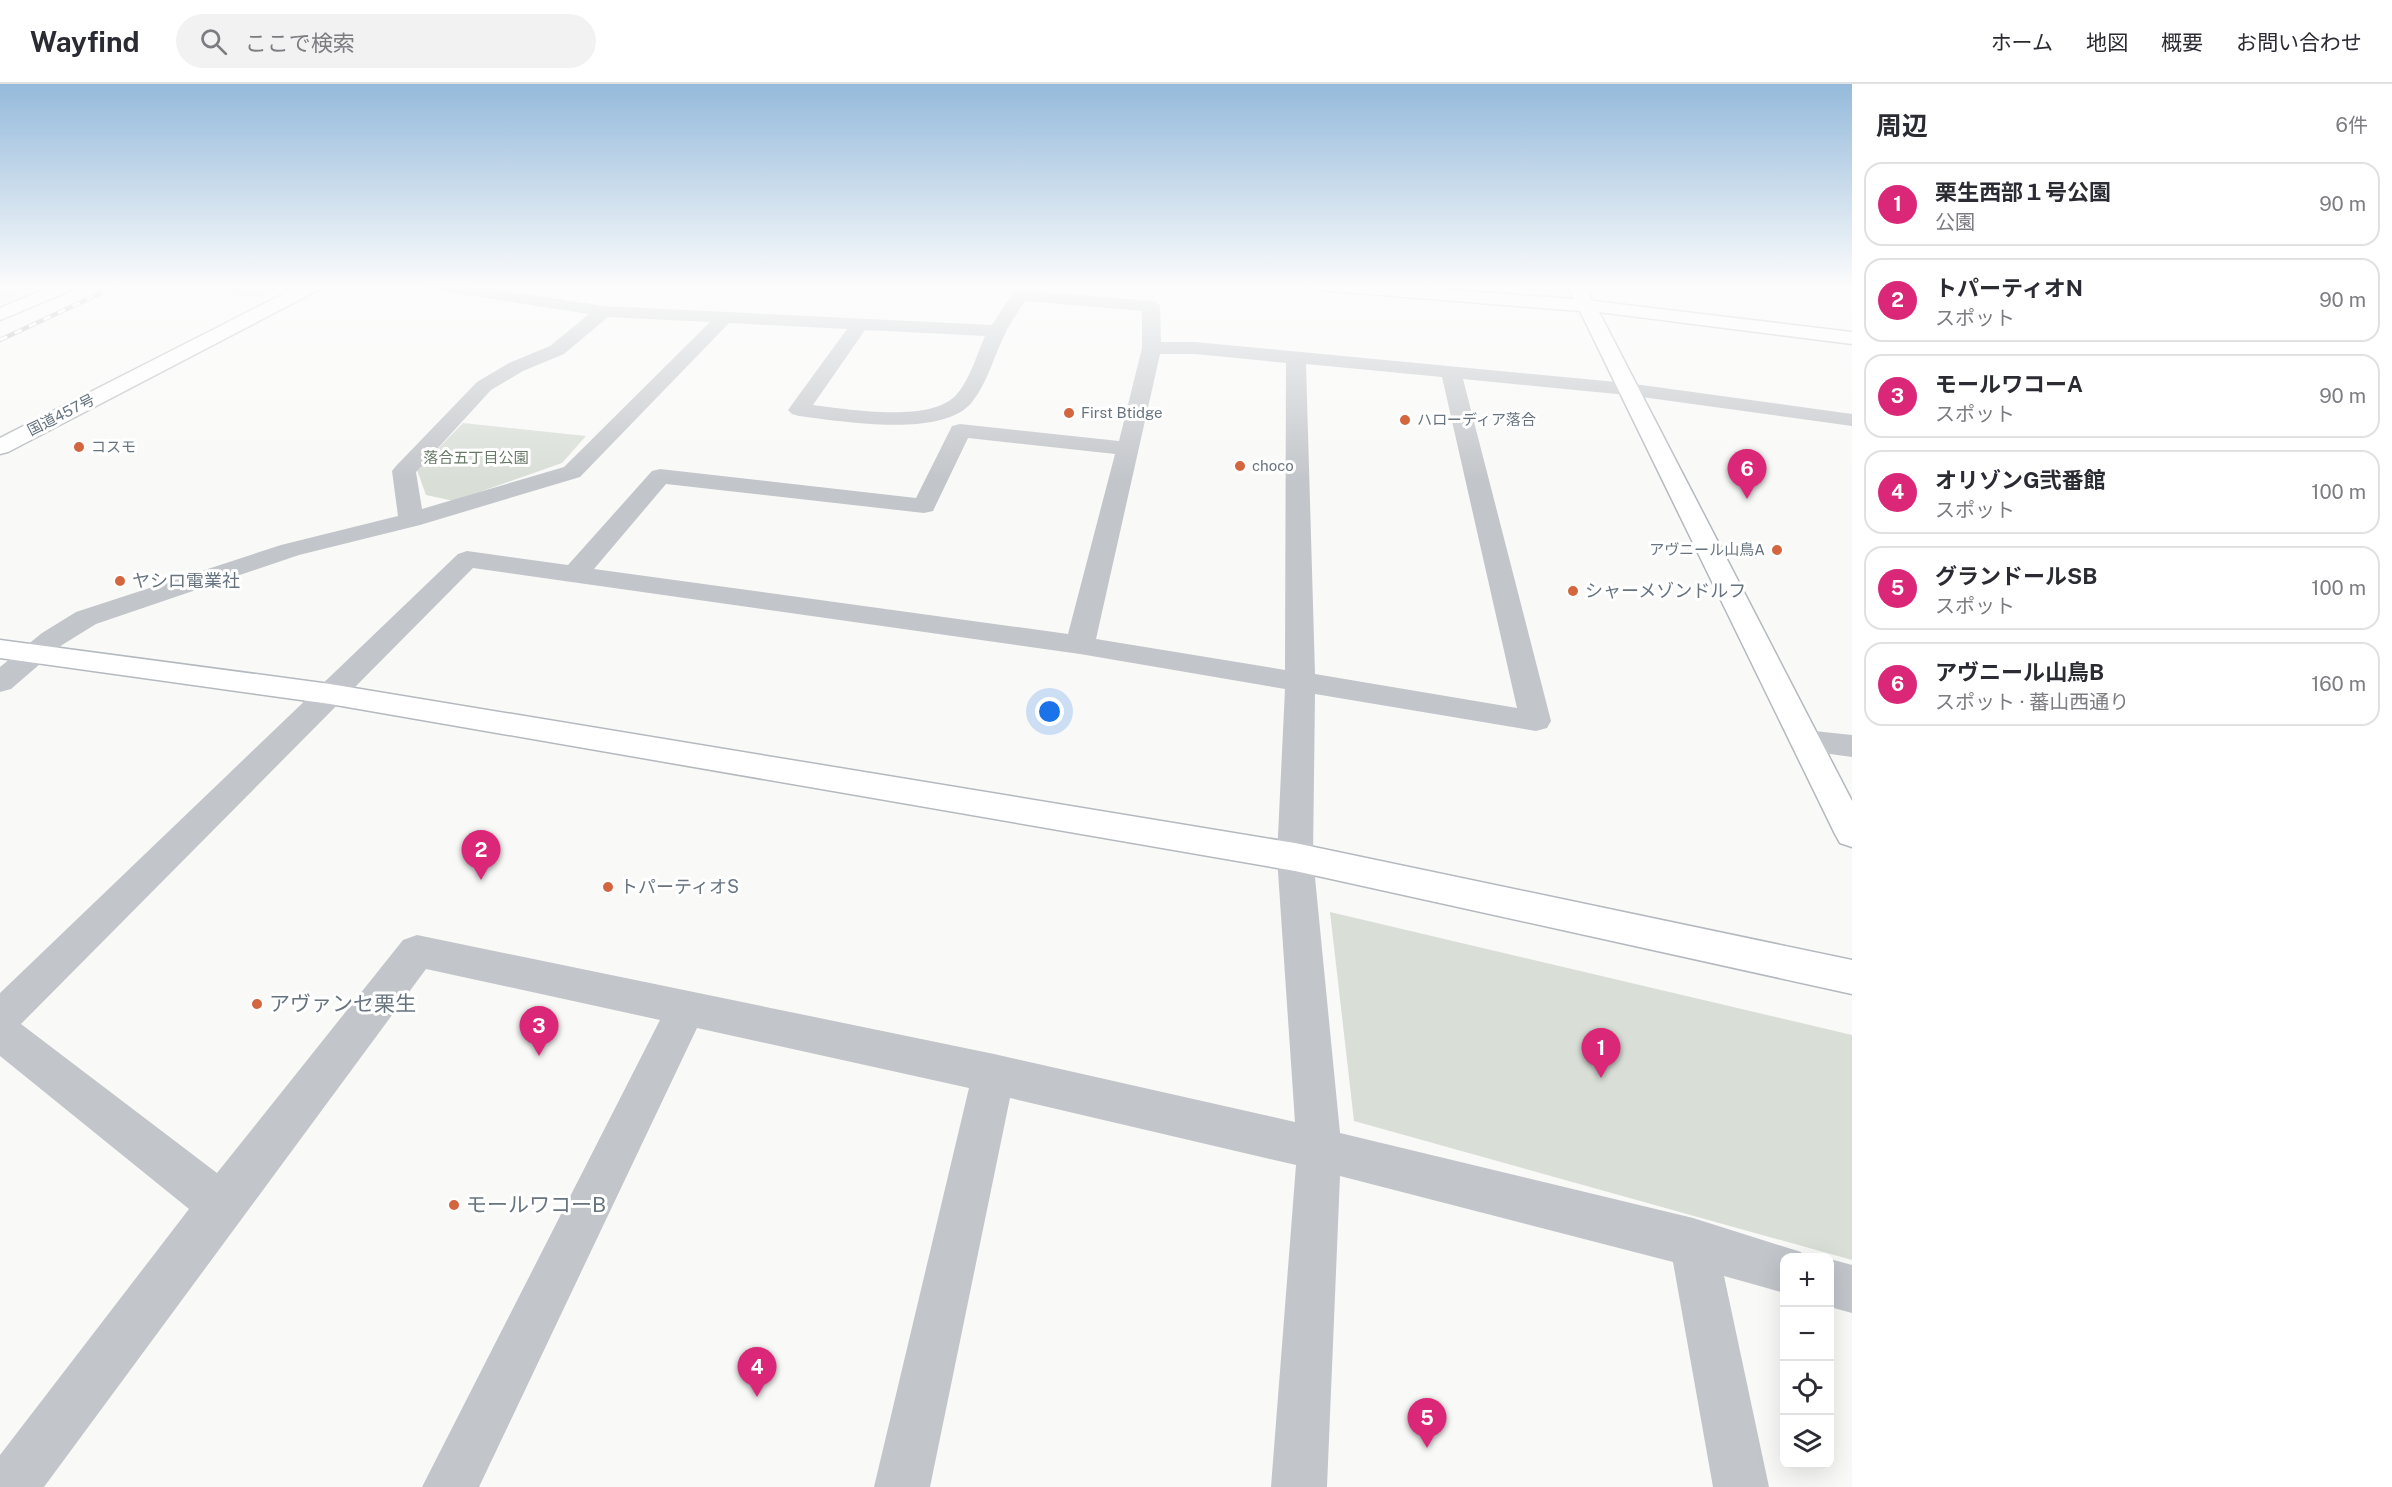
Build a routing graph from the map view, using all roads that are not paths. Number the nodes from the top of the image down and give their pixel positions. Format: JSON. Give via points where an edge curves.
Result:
{"nodes":[{"id":1,"x":187,"y":350,"type":"edge"},
{"id":2,"x":556,"y":350,"type":"edge"},
{"id":3,"x":692,"y":350,"type":"edge"},
{"id":4,"x":841,"y":350,"type":"edge"},
{"id":5,"x":987,"y":350,"type":"edge"},
{"id":6,"x":1151,"y":350,"type":"edge"},
{"id":7,"x":1220,"y":350,"type":"edge"},
{"id":8,"x":1608,"y":350,"type":"edge"},
{"id":9,"x":1296,"y":358,"type":"junction"},
{"id":10,"x":1450,"y":372,"type":"junction"},
{"id":11,"x":1627,"y":389,"type":"junction"},
{"id":12,"x":1852,"y":420,"type":"edge"},
{"id":13,"x":0,"y":447,"type":"edge"},
{"id":14,"x":1126,"y":448,"type":"junction"},
{"id":15,"x":411,"y":520,"type":"junction"},
{"id":16,"x":575,"y":574,"type":"junction"},
{"id":17,"x":1080,"y":645,"type":"junction"},
{"id":18,"x":0,"y":649,"type":"edge"},
{"id":19,"x":35,"y":654,"type":"junction"},
{"id":20,"x":0,"y":682,"type":"edge"},
{"id":21,"x":1300,"y":682,"type":"junction"},
{"id":22,"x":330,"y":694,"type":"junction"},
{"id":23,"x":1805,"y":741,"type":"junction"},
{"id":24,"x":1852,"y":746,"type":"edge"},
{"id":25,"x":1852,"y":834,"type":"edge"},
{"id":26,"x":1295,"y":857,"type":"junction"},
{"id":27,"x":1852,"y":976,"type":"edge"},
{"id":28,"x":686,"y":1008,"type":"junction"},
{"id":29,"x":0,"y":1019,"type":"edge"},
{"id":30,"x":0,"y":1032,"type":"edge"},
{"id":31,"x":994,"y":1073,"type":"junction"},
{"id":32,"x":1319,"y":1149,"type":"junction"},
{"id":33,"x":221,"y":1205,"type":"junction"},
{"id":34,"x":1693,"y":1242,"type":"junction"},
{"id":35,"x":1780,"y":1268,"type":"edge"},
{"id":36,"x":1834,"y":1284,"type":"edge"},
{"id":37,"x":1852,"y":1289,"type":"edge"},
{"id":38,"x":10,"y":1487,"type":"edge"},
{"id":39,"x":450,"y":1487,"type":"edge"},
{"id":40,"x":902,"y":1487,"type":"edge"},
{"id":41,"x":1299,"y":1487,"type":"edge"},
{"id":42,"x":1741,"y":1487,"type":"edge"}],
"edges":[{"from":1,"to":13,"type":"main road","name":"国道457号"},
{"from":2,"to":15,"type":"street","via":[[484,386],[404,471]]},
{"from":3,"to":15,"type":"street","via":[[572,472]]},
{"from":4,"to":5,"type":"street","via":[[799,410],[897,420],[934,414],[963,400]]},
{"from":6,"to":14,"type":"street"},
{"from":7,"to":9,"type":"street"},
{"from":8,"to":11,"type":"main road"},
{"from":9,"to":10,"type":"street"},
{"from":9,"to":21,"type":"street"},
{"from":10,"to":11,"type":"street"},
{"from":10,"to":21,"type":"street","via":[[1536,721]]},
{"from":11,"to":12,"type":"street"},
{"from":11,"to":23,"type":"main road"},
{"from":14,"to":16,"type":"street","via":[[960,431],[924,506],[660,476]]},
{"from":14,"to":17,"type":"street"},
{"from":15,"to":19,"type":"street","via":[[290,550],[86,618]]},
{"from":16,"to":17,"type":"street"},
{"from":16,"to":22,"type":"street","via":[[467,559]]},
{"from":17,"to":21,"type":"street"},
{"from":18,"to":19,"type":"main road"},
{"from":19,"to":20,"type":"street"},
{"from":19,"to":22,"type":"main road"},
{"from":21,"to":26,"type":"street"},
{"from":22,"to":26,"type":"main road"},
{"from":22,"to":29,"type":"street"},
{"from":23,"to":24,"type":"street"},
{"from":23,"to":25,"type":"main road"},
{"from":26,"to":27,"type":"main road"},
{"from":26,"to":32,"type":"street"},
{"from":28,"to":31,"type":"street"},
{"from":28,"to":33,"type":"street","via":[[417,951]]},
{"from":28,"to":39,"type":"street"},
{"from":30,"to":33,"type":"street"},
{"from":31,"to":32,"type":"street"},
{"from":31,"to":40,"type":"street"},
{"from":32,"to":34,"type":"street"},
{"from":32,"to":41,"type":"street"},
{"from":33,"to":38,"type":"street"},
{"from":34,"to":35,"type":"street"},
{"from":34,"to":42,"type":"street"},
{"from":36,"to":37,"type":"street"}]}
